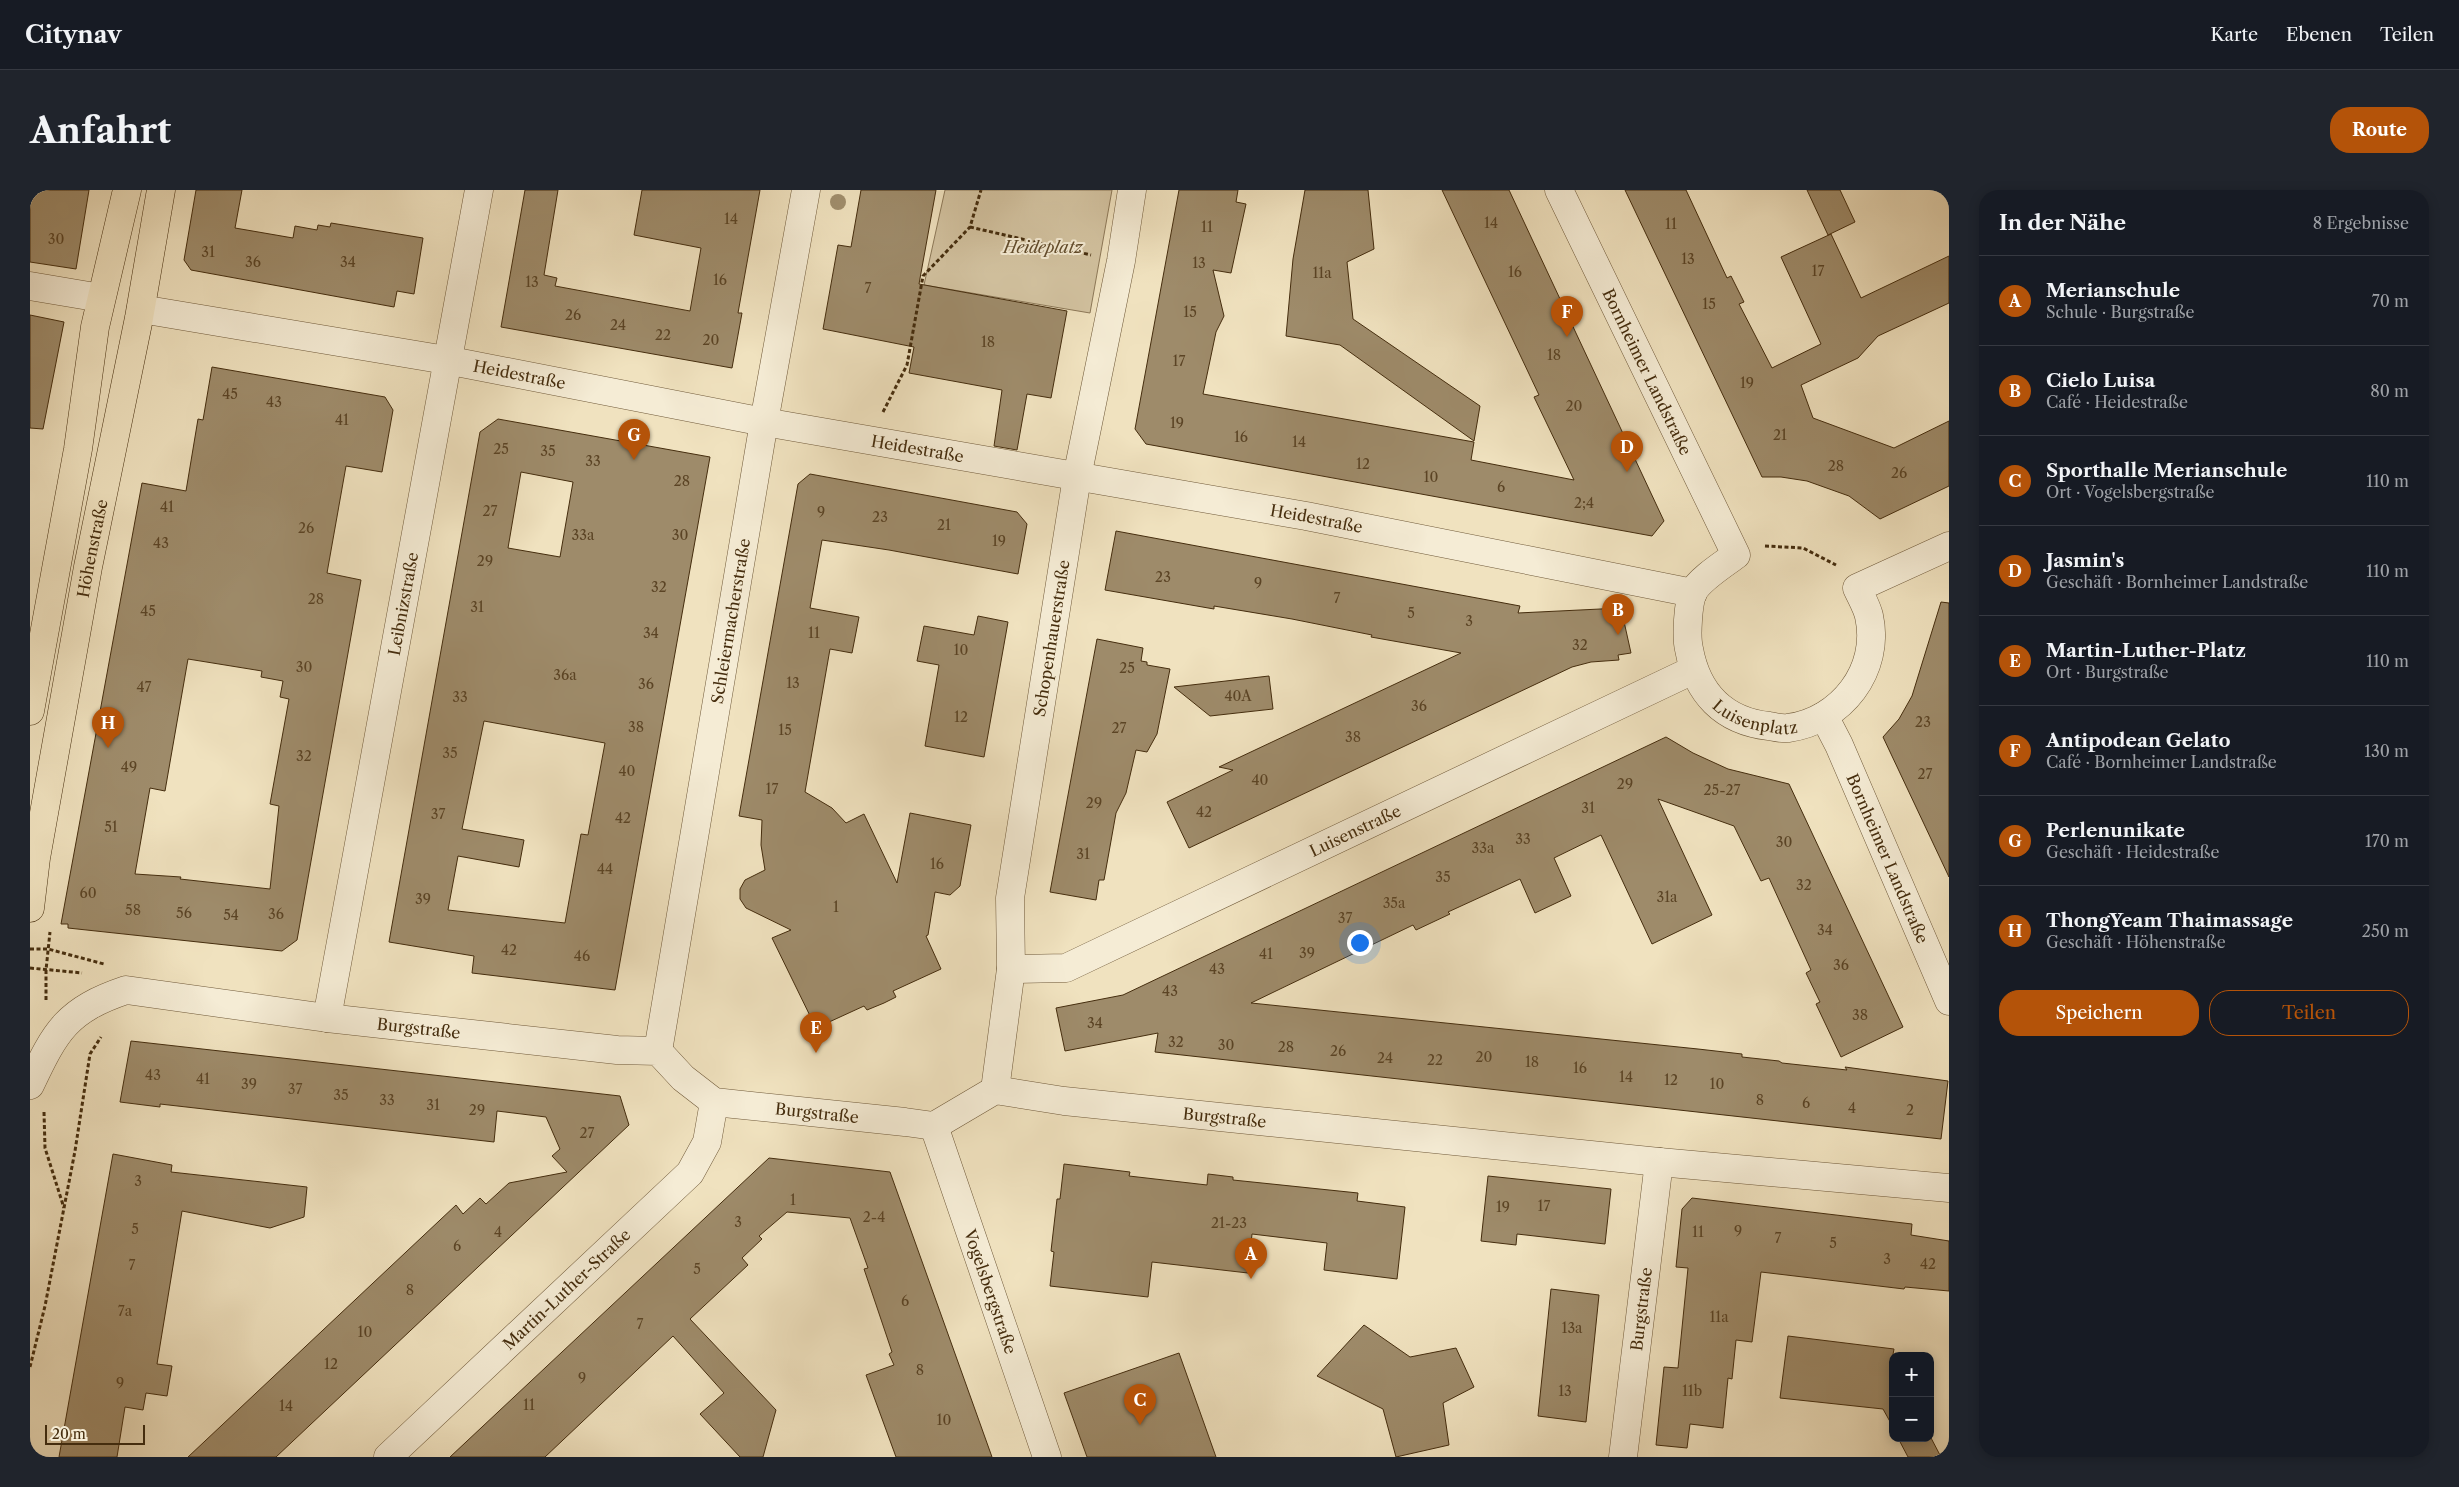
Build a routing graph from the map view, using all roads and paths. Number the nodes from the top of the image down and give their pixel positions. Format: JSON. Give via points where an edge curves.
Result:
{"nodes":[{"id":1,"x":127,"y":190,"type":"edge"},
{"id":2,"x":161,"y":190,"type":"edge"},
{"id":3,"x":479,"y":190,"type":"edge"},
{"id":4,"x":806,"y":190,"type":"edge"},
{"id":5,"x":981,"y":190,"type":"edge"},
{"id":6,"x":1132,"y":190,"type":"edge"},
{"id":7,"x":1559,"y":190,"type":"edge"},
{"id":8,"x":970,"y":227,"type":"junction"},
{"id":9,"x":1121,"y":262,"type":"junction"},
{"id":10,"x":30,"y":286,"type":"edge"},
{"id":11,"x":101,"y":298,"type":"junction"},
{"id":12,"x":141,"y":309,"type":"junction"},
{"id":13,"x":446,"y":360,"type":"junction"},
{"id":14,"x":764,"y":422,"type":"junction"},
{"id":15,"x":869,"y":440,"type":"junction"},
{"id":16,"x":1077,"y":477,"type":"junction"},
{"id":17,"x":1949,"y":546,"type":"edge"},
{"id":18,"x":1736,"y":555,"type":"junction"},
{"id":19,"x":1857,"y":588,"type":"junction"},
{"id":20,"x":1693,"y":592,"type":"junction"},
{"id":21,"x":1693,"y":670,"type":"junction"},
{"id":22,"x":30,"y":711,"type":"edge"},
{"id":23,"x":1824,"y":716,"type":"junction"},
{"id":24,"x":30,"y":908,"type":"edge"},
{"id":25,"x":30,"y":948,"type":"edge"},
{"id":26,"x":1011,"y":969,"type":"junction"},
{"id":27,"x":126,"y":990,"type":"junction"},
{"id":28,"x":1949,"y":1002,"type":"edge"},
{"id":29,"x":327,"y":1018,"type":"junction"},
{"id":30,"x":108,"y":1034,"type":"dead end"},
{"id":31,"x":658,"y":1051,"type":"junction"},
{"id":32,"x":30,"y":1085,"type":"edge"},
{"id":33,"x":995,"y":1090,"type":"junction"},
{"id":34,"x":714,"y":1102,"type":"junction"},
{"id":35,"x":934,"y":1126,"type":"junction"},
{"id":36,"x":1659,"y":1162,"type":"junction"},
{"id":37,"x":1949,"y":1188,"type":"edge"},
{"id":38,"x":30,"y":1368,"type":"edge"},
{"id":39,"x":388,"y":1457,"type":"edge"},
{"id":40,"x":1047,"y":1457,"type":"edge"},
{"id":41,"x":1623,"y":1457,"type":"edge"}],
"edges":[{"from":1,"to":11,"type":"main road","name":"Höhenstraße"},
{"from":2,"to":12,"type":"main road","name":"Höhenstraße"},
{"from":3,"to":13,"type":"street","name":"Leibnizstraße"},
{"from":4,"to":14,"type":"street","name":"Schleiermacherstraße"},
{"from":5,"to":8,"type":"path"},
{"from":6,"to":9,"type":"street","name":"Schopenhauerstraße"},
{"from":7,"to":18,"type":"street","name":"Bornheimer Landstraße"},
{"from":8,"to":9,"type":"path"},
{"from":8,"to":15,"type":"path","via":[[923,276],[907,365]]},
{"from":9,"to":16,"type":"street","name":"Schopenhauerstraße"},
{"from":10,"to":11,"type":"street"},
{"from":11,"to":22,"type":"main road","name":"Höhenstraße","via":[[78,449]]},
{"from":12,"to":13,"type":"street","name":"Heidestraße"},
{"from":12,"to":24,"type":"main road","name":"Höhenstraße","via":[[88,567]]},
{"from":13,"to":14,"type":"street","name":"Heidestraße"},
{"from":13,"to":29,"type":"street","name":"Leibnizstraße"},
{"from":14,"to":15,"type":"street","name":"Heidestraße"},
{"from":14,"to":31,"type":"street","name":"Schleiermacherstraße"},
{"from":15,"to":16,"type":"street","name":"Heidestraße"},
{"from":16,"to":20,"type":"street","name":"Heidestraße","via":[[1306,516]]},
{"from":16,"to":26,"type":"street","name":"Schopenhauerstraße","via":[[1010,898]]},
{"from":17,"to":19,"type":"street"},
{"from":18,"to":19,"type":"path","via":[[1768,545],[1803,548],[1834,563]]},
{"from":18,"to":20,"type":"street"},
{"from":19,"to":23,"type":"street","name":"Luisenplatz","via":[[1869,616],[1871,645],[1864,674],[1848,698]]},
{"from":20,"to":21,"type":"street","name":"Luisenplatz","via":[[1686,636]]},
{"from":21,"to":23,"type":"street","name":"Luisenplatz","via":[[1714,703],[1748,724],[1787,728]]},
{"from":21,"to":26,"type":"street","name":"Luisenstraße","via":[[1066,968]]},
{"from":23,"to":28,"type":"street","name":"Bornheimer Landstraße"},
{"from":25,"to":27,"type":"path","via":[[86,958],[127,971]]},
{"from":26,"to":33,"type":"street","name":"Schopenhauerstraße"},
{"from":27,"to":29,"type":"street","name":"Burgstraße"},
{"from":27,"to":32,"type":"street","name":"Burgstraße","via":[[79,1010],[49,1046]]},
{"from":29,"to":31,"type":"street","name":"Burgstraße","via":[[617,1050]]},
{"from":30,"to":38,"type":"path","via":[[100,1038],[90,1054],[64,1208]]},
{"from":31,"to":34,"type":"street","via":[[683,1078]]},
{"from":33,"to":35,"type":"street"},
{"from":33,"to":36,"type":"street","name":"Burgstraße","via":[[1064,1101]]},
{"from":34,"to":35,"type":"street","name":"Burgstraße"},
{"from":34,"to":39,"type":"street","name":"Martin-Luther-Straße","via":[[707,1142],[690,1173]]},
{"from":35,"to":40,"type":"street","name":"Vogelsbergstraße"},
{"from":36,"to":37,"type":"street","name":"Burgstraße"},
{"from":36,"to":41,"type":"street","name":"Burgstraße"}]}
